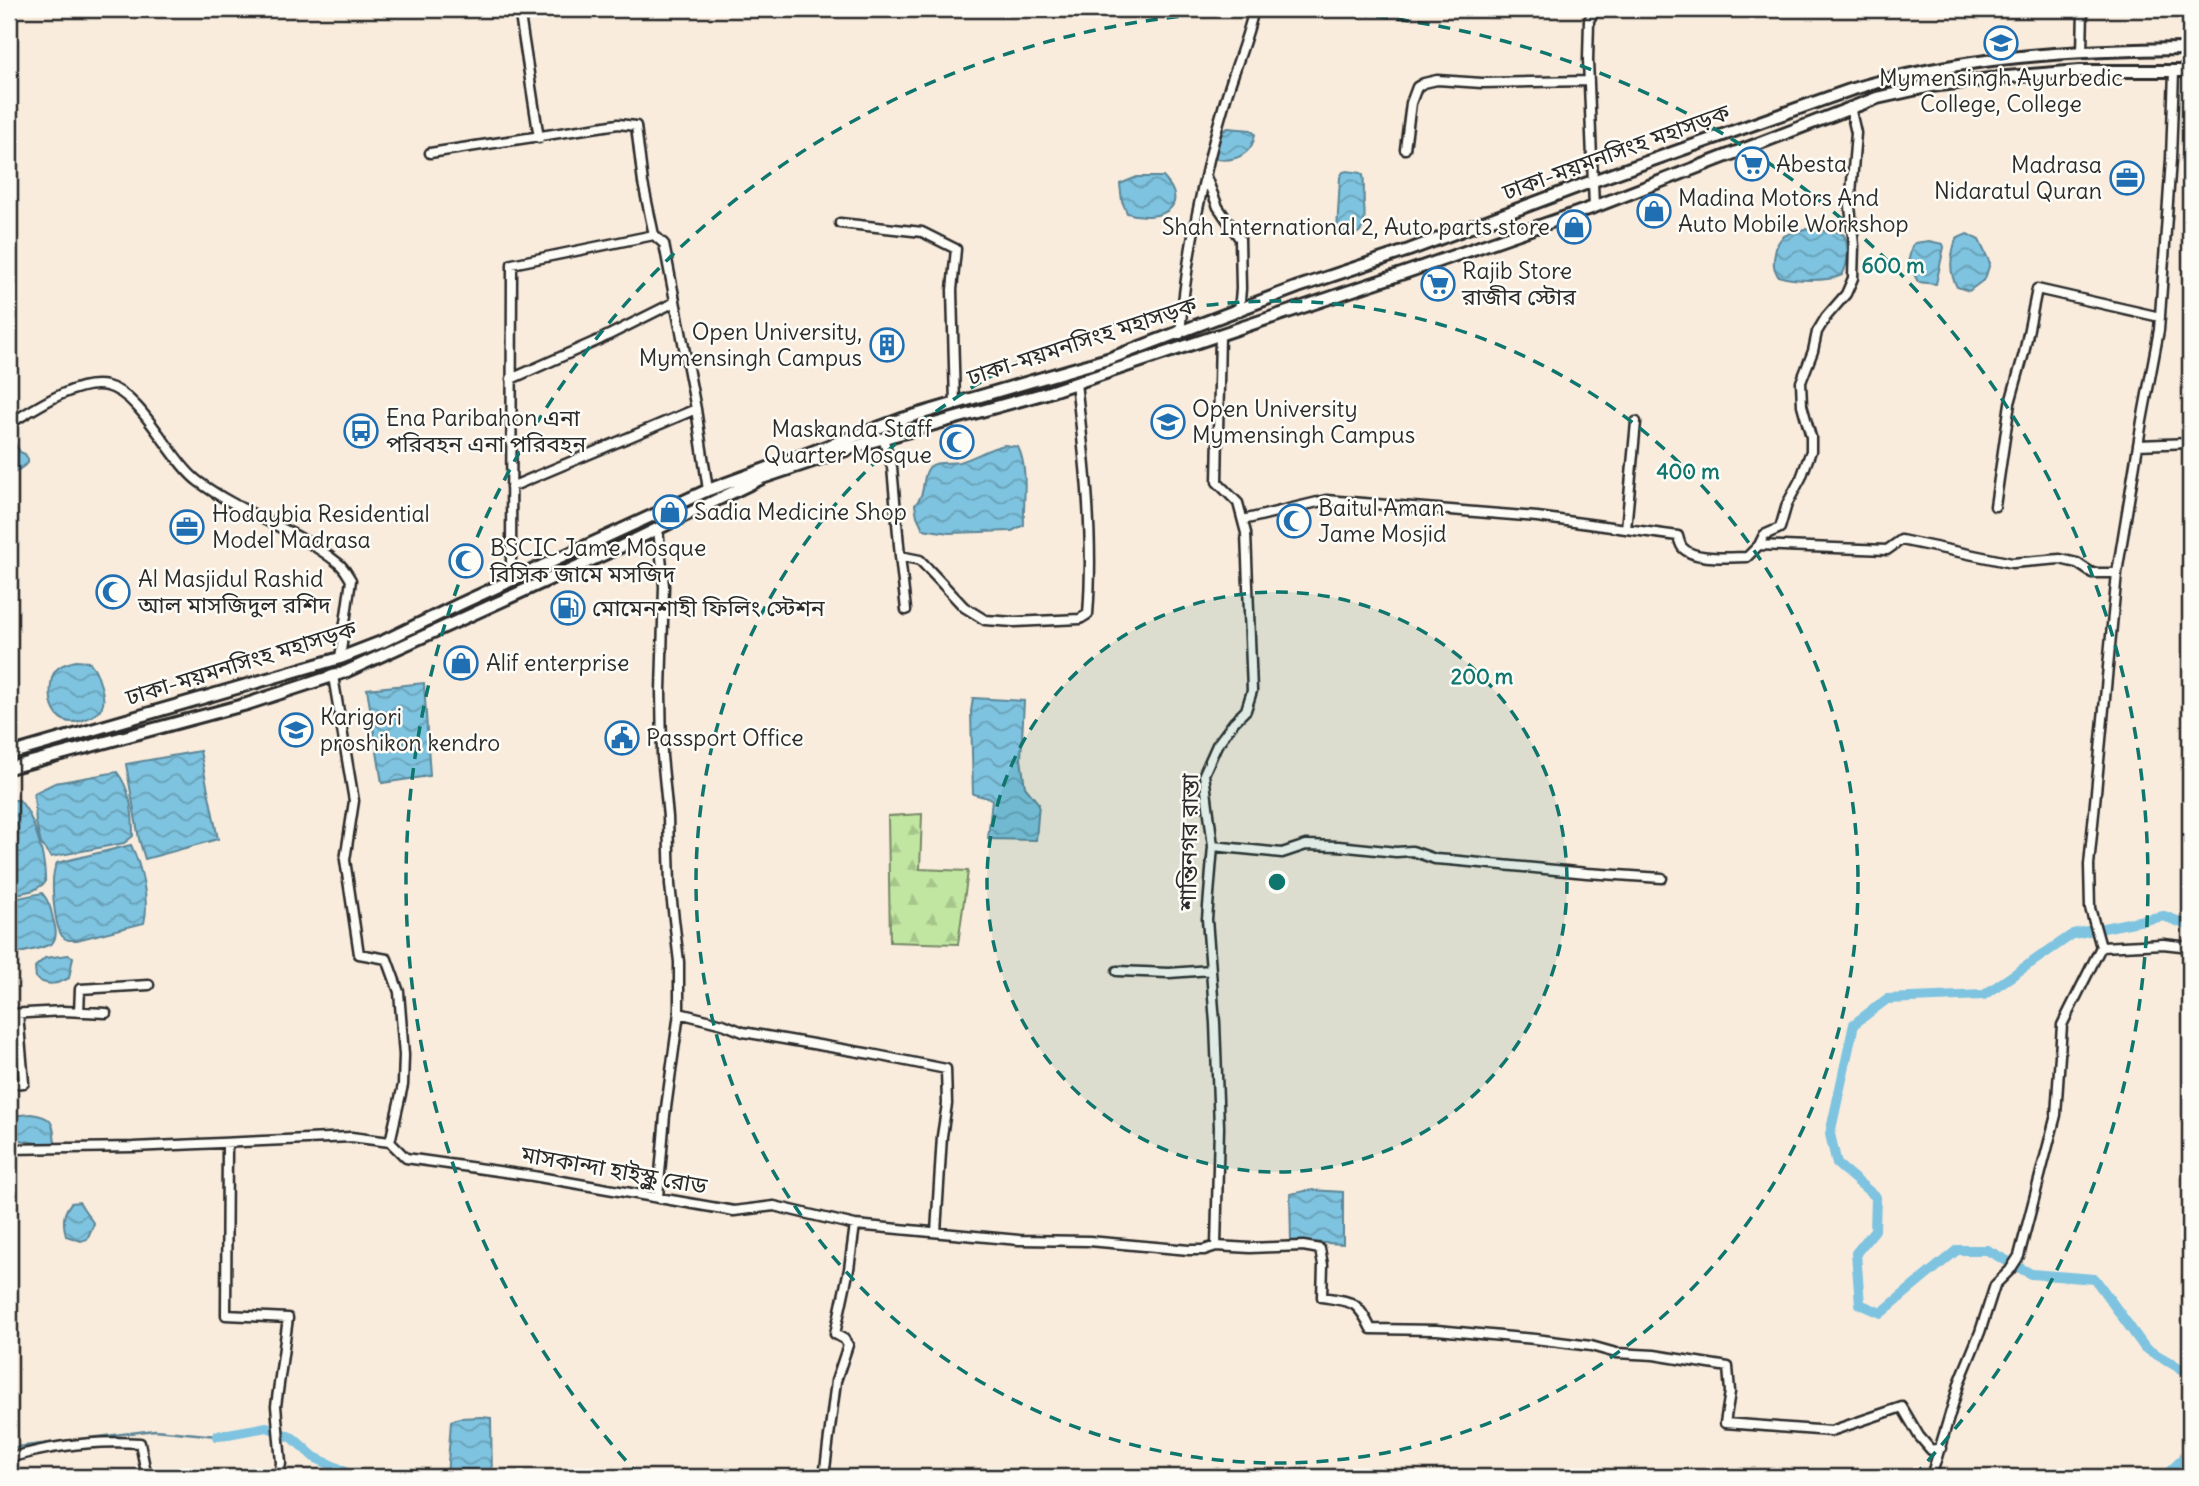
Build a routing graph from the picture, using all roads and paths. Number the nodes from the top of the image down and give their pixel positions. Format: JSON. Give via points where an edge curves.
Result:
{"nodes":[{"id":1,"x":519,"y":9,"type":"edge"},
{"id":2,"x":1254,"y":9,"type":"edge"},
{"id":3,"x":1596,"y":9,"type":"edge"},
{"id":4,"x":2083,"y":9,"type":"edge"},
{"id":5,"x":2190,"y":49,"type":"edge"},
{"id":6,"x":2082,"y":53,"type":"junction"},
{"id":7,"x":2174,"y":71,"type":"junction"},
{"id":8,"x":2190,"y":71,"type":"edge"},
{"id":9,"x":1589,"y":81,"type":"junction"},
{"id":10,"x":1850,"y":107,"type":"junction"},
{"id":11,"x":539,"y":138,"type":"junction"},
{"id":12,"x":1405,"y":149,"type":"dead end"},
{"id":13,"x":430,"y":153,"type":"dead end"},
{"id":14,"x":1206,"y":177,"type":"junction"},
{"id":15,"x":1593,"y":181,"type":"junction"},
{"id":16,"x":1594,"y":207,"type":"junction"},
{"id":17,"x":840,"y":223,"type":"dead end"},
{"id":18,"x":654,"y":235,"type":"junction"},
{"id":19,"x":674,"y":302,"type":"junction"},
{"id":20,"x":1238,"y":311,"type":"junction"},
{"id":21,"x":2160,"y":317,"type":"junction"},
{"id":22,"x":1180,"y":334,"type":"junction"},
{"id":23,"x":1220,"y":335,"type":"junction"},
{"id":24,"x":511,"y":379,"type":"junction"},
{"id":25,"x":1076,"y":383,"type":"junction"},
{"id":26,"x":955,"y":404,"type":"junction"},
{"id":27,"x":696,"y":408,"type":"junction"},
{"id":28,"x":1636,"y":422,"type":"dead end"},
{"id":29,"x":9,"y":424,"type":"edge"},
{"id":30,"x":883,"y":438,"type":"junction"},
{"id":31,"x":2190,"y":443,"type":"edge"},
{"id":32,"x":2138,"y":445,"type":"junction"},
{"id":33,"x":511,"y":487,"type":"junction"},
{"id":34,"x":708,"y":490,"type":"junction"},
{"id":35,"x":1995,"y":506,"type":"dead end"},
{"id":36,"x":1243,"y":520,"type":"junction"},
{"id":37,"x":658,"y":529,"type":"junction"},
{"id":38,"x":1626,"y":529,"type":"junction"},
{"id":39,"x":1759,"y":545,"type":"junction"},
{"id":40,"x":900,"y":556,"type":"junction"},
{"id":41,"x":511,"y":564,"type":"dead end"},
{"id":42,"x":2117,"y":573,"type":"junction"},
{"id":43,"x":906,"y":610,"type":"dead end"},
{"id":44,"x":340,"y":658,"type":"junction"},
{"id":45,"x":333,"y":676,"type":"junction"},
{"id":46,"x":9,"y":754,"type":"edge"},
{"id":47,"x":9,"y":768,"type":"edge"},
{"id":48,"x":1213,"y":846,"type":"junction"},
{"id":49,"x":1662,"y":878,"type":"dead end"},
{"id":50,"x":2101,"y":945,"type":"junction"},
{"id":51,"x":2190,"y":947,"type":"edge"},
{"id":52,"x":1211,"y":970,"type":"junction"},
{"id":53,"x":1117,"y":971,"type":"dead end"},
{"id":54,"x":149,"y":985,"type":"dead end"},
{"id":55,"x":79,"y":1012,"type":"junction"},
{"id":56,"x":106,"y":1013,"type":"dead end"},
{"id":57,"x":679,"y":1013,"type":"junction"},
{"id":58,"x":13,"y":1014,"type":"edge"},
{"id":59,"x":9,"y":1084,"type":"edge"},
{"id":60,"x":390,"y":1142,"type":"junction"},
{"id":61,"x":227,"y":1143,"type":"junction"},
{"id":62,"x":9,"y":1149,"type":"edge"},
{"id":63,"x":658,"y":1197,"type":"junction"},
{"id":64,"x":855,"y":1225,"type":"junction"},
{"id":65,"x":936,"y":1232,"type":"junction"},
{"id":66,"x":1216,"y":1246,"type":"junction"},
{"id":67,"x":1941,"y":1448,"type":"junction"},
{"id":68,"x":9,"y":1458,"type":"edge"},
{"id":69,"x":146,"y":1477,"type":"edge"},
{"id":70,"x":279,"y":1477,"type":"edge"},
{"id":71,"x":824,"y":1477,"type":"edge"},
{"id":72,"x":1931,"y":1477,"type":"edge"}],
"edges":[{"from":1,"to":11,"type":"street"},
{"from":2,"to":14,"type":"street"},
{"from":3,"to":9,"type":"street","via":[[1590,20]]},
{"from":4,"to":6,"type":"street"},
{"from":5,"to":6,"type":"main road","name":"ঢাকা-ময়মনসিংহ মহাসড়ক"},
{"from":6,"to":15,"type":"main road","name":"ঢাকা-ময়মনসিংহ মহাসড়ক","via":[[1984,61],[1876,82]]},
{"from":7,"to":8,"type":"main road","name":"ঢাকা-ময়মনসিংহ মহাসড়ক"},
{"from":7,"to":10,"type":"main road","name":"ঢাকা-ময়মনসিংহ মহাসড়ক","via":[[2007,77],[1931,86]]},
{"from":7,"to":21,"type":"street"},
{"from":9,"to":12,"type":"street","via":[[1424,83],[1417,87],[1411,103]]},
{"from":9,"to":15,"type":"street"},
{"from":10,"to":16,"type":"main road","name":"ঢাকা-ময়মনসিংহ মহাসড়ক"},
{"from":10,"to":39,"type":"street","via":[[1856,133],[1850,206],[1853,278],[1846,295],[1816,332],[1801,382],[1811,450],[1780,528],[1764,535]]},
{"from":11,"to":13,"type":"street"},
{"from":11,"to":18,"type":"street","via":[[618,124],[636,126]]},
{"from":14,"to":20,"type":"street","via":[[1240,239]]},
{"from":14,"to":22,"type":"street"},
{"from":15,"to":16,"type":"street"},
{"from":15,"to":20,"type":"main road","name":"ঢাকা-ময়মনসিংহ মহাসড়ক"},
{"from":16,"to":23,"type":"main road","name":"ঢাকা-ময়মনসিংহ মহাসড়ক"},
{"from":17,"to":26,"type":"street","via":[[922,232],[956,248],[952,290]]},
{"from":18,"to":19,"type":"street","via":[[664,244]]},
{"from":18,"to":24,"type":"street","via":[[512,264]]},
{"from":19,"to":24,"type":"street"},
{"from":19,"to":27,"type":"street"},
{"from":20,"to":22,"type":"main road","name":"ঢাকা-ময়মনসিংহ মহাসড়ক"},
{"from":21,"to":32,"type":"street"},
{"from":21,"to":35,"type":"street","via":[[2037,289],[2010,403]]},
{"from":22,"to":26,"type":"main road","name":"ঢাকা-ময়মনসিংহ মহাসড়ক"},
{"from":23,"to":25,"type":"main road","name":"ঢাকা-ময়মনসিংহ মহাসড়ক"},
{"from":23,"to":36,"type":"street","name":"শান্তিনগর রাস্তা","via":[[1217,482],[1238,503]]},
{"from":24,"to":33,"type":"street"},
{"from":25,"to":30,"type":"main road","name":"ঢাকা-ময়মনসিংহ মহাসড়ক"},
{"from":25,"to":40,"type":"street","via":[[1087,485],[1088,614],[1014,622],[985,620],[964,607],[920,560]]},
{"from":26,"to":34,"type":"main road","name":"ঢাকা-ময়মনসিংহ মহাসড়ক"},
{"from":27,"to":33,"type":"street"},
{"from":27,"to":34,"type":"street"},
{"from":28,"to":38,"type":"street"},
{"from":29,"to":44,"type":"street","via":[[82,387],[107,386],[124,395],[197,481],[340,564],[351,580]]},
{"from":30,"to":37,"type":"main road","name":"ঢাকা-ময়মনসিংহ মহাসড়ক","via":[[762,478]]},
{"from":30,"to":40,"type":"street","via":[[892,467]]},
{"from":31,"to":32,"type":"street"},
{"from":32,"to":42,"type":"street"},
{"from":33,"to":41,"type":"street"},
{"from":34,"to":44,"type":"main road","name":"ঢাকা-ময়মনসিংহ মহাসড়ক"},
{"from":36,"to":38,"type":"street","via":[[1326,500]]},
{"from":36,"to":48,"type":"street","name":"শান্তিনগর রাস্তা","via":[[1252,691],[1246,710],[1217,745],[1204,774]]},
{"from":37,"to":45,"type":"main road","name":"ঢাকা-ময়মনসিংহ মহাসড়ক"},
{"from":37,"to":57,"type":"street","via":[[664,586],[662,756]]},
{"from":38,"to":39,"type":"street","via":[[1678,536],[1683,548],[1712,557],[1747,557]]},
{"from":39,"to":42,"type":"street","via":[[1887,550],[1901,540],[2012,563],[2060,559],[2092,573]]},
{"from":40,"to":43,"type":"street"},
{"from":42,"to":50,"type":"street","via":[[2089,865],[2090,909]]},
{"from":44,"to":46,"type":"main road","name":"ঢাকা-ময়মনসিংহ মহাসড়ক"},
{"from":45,"to":47,"type":"main road","name":"ঢাকা-ময়মনসিংহ মহাসড়ক"},
{"from":45,"to":60,"type":"street","via":[[354,801],[345,860],[359,954],[387,959],[399,992],[403,1085]]},
{"from":48,"to":49,"type":"street","via":[[1282,853],[1306,845],[1412,851],[1435,859]]},
{"from":48,"to":52,"type":"street","name":"শান্তিনগর রাস্তা","via":[[1207,919]]},
{"from":50,"to":51,"type":"street"},
{"from":50,"to":67,"type":"street","via":[[2062,1025],[2056,1115],[2019,1256],[1995,1285]]},
{"from":52,"to":53,"type":"street"},
{"from":52,"to":66,"type":"street","name":"শান্তিনগর রাস্তা","via":[[1219,1127]]},
{"from":54,"to":55,"type":"street","via":[[80,989]]},
{"from":55,"to":56,"type":"street"},
{"from":55,"to":58,"type":"street"},
{"from":57,"to":63,"type":"street"},
{"from":57,"to":65,"type":"street","via":[[743,1032],[946,1069]]},
{"from":58,"to":59,"type":"street","via":[[24,1083]]},
{"from":60,"to":61,"type":"street","name":"মাসকান্দা হাইস্কুল রোড","via":[[351,1137]]},
{"from":60,"to":63,"type":"street","name":"মাসকান্দা হাইস্কুল রোড","via":[[406,1158]]},
{"from":61,"to":62,"type":"street","name":"মাসকান্দা হাইস্কুল রোড"},
{"from":61,"to":70,"type":"street","via":[[226,1315],[288,1318],[276,1406]]},
{"from":63,"to":64,"type":"street","name":"মাসকান্দা হাইস্কুল রোড","via":[[734,1211],[774,1206]]},
{"from":64,"to":65,"type":"street","name":"মাসকান্দা হাইস্কুল রোড"},
{"from":64,"to":71,"type":"street","via":[[835,1334],[848,1345],[836,1381]]},
{"from":65,"to":66,"type":"street","name":"মাসকান্দা হাইস্কুল রোড","via":[[1182,1249]]},
{"from":66,"to":67,"type":"street","name":"মাসকান্দা হাইস্কুল রোড","via":[[1320,1249],[1322,1297],[1351,1301],[1371,1329],[1535,1339],[1709,1362],[1728,1367],[1725,1423],[1831,1431],[1902,1407],[1931,1450]]},
{"from":67,"to":72,"type":"street"},
{"from":68,"to":69,"type":"street","via":[[113,1441],[140,1443]]}]}
